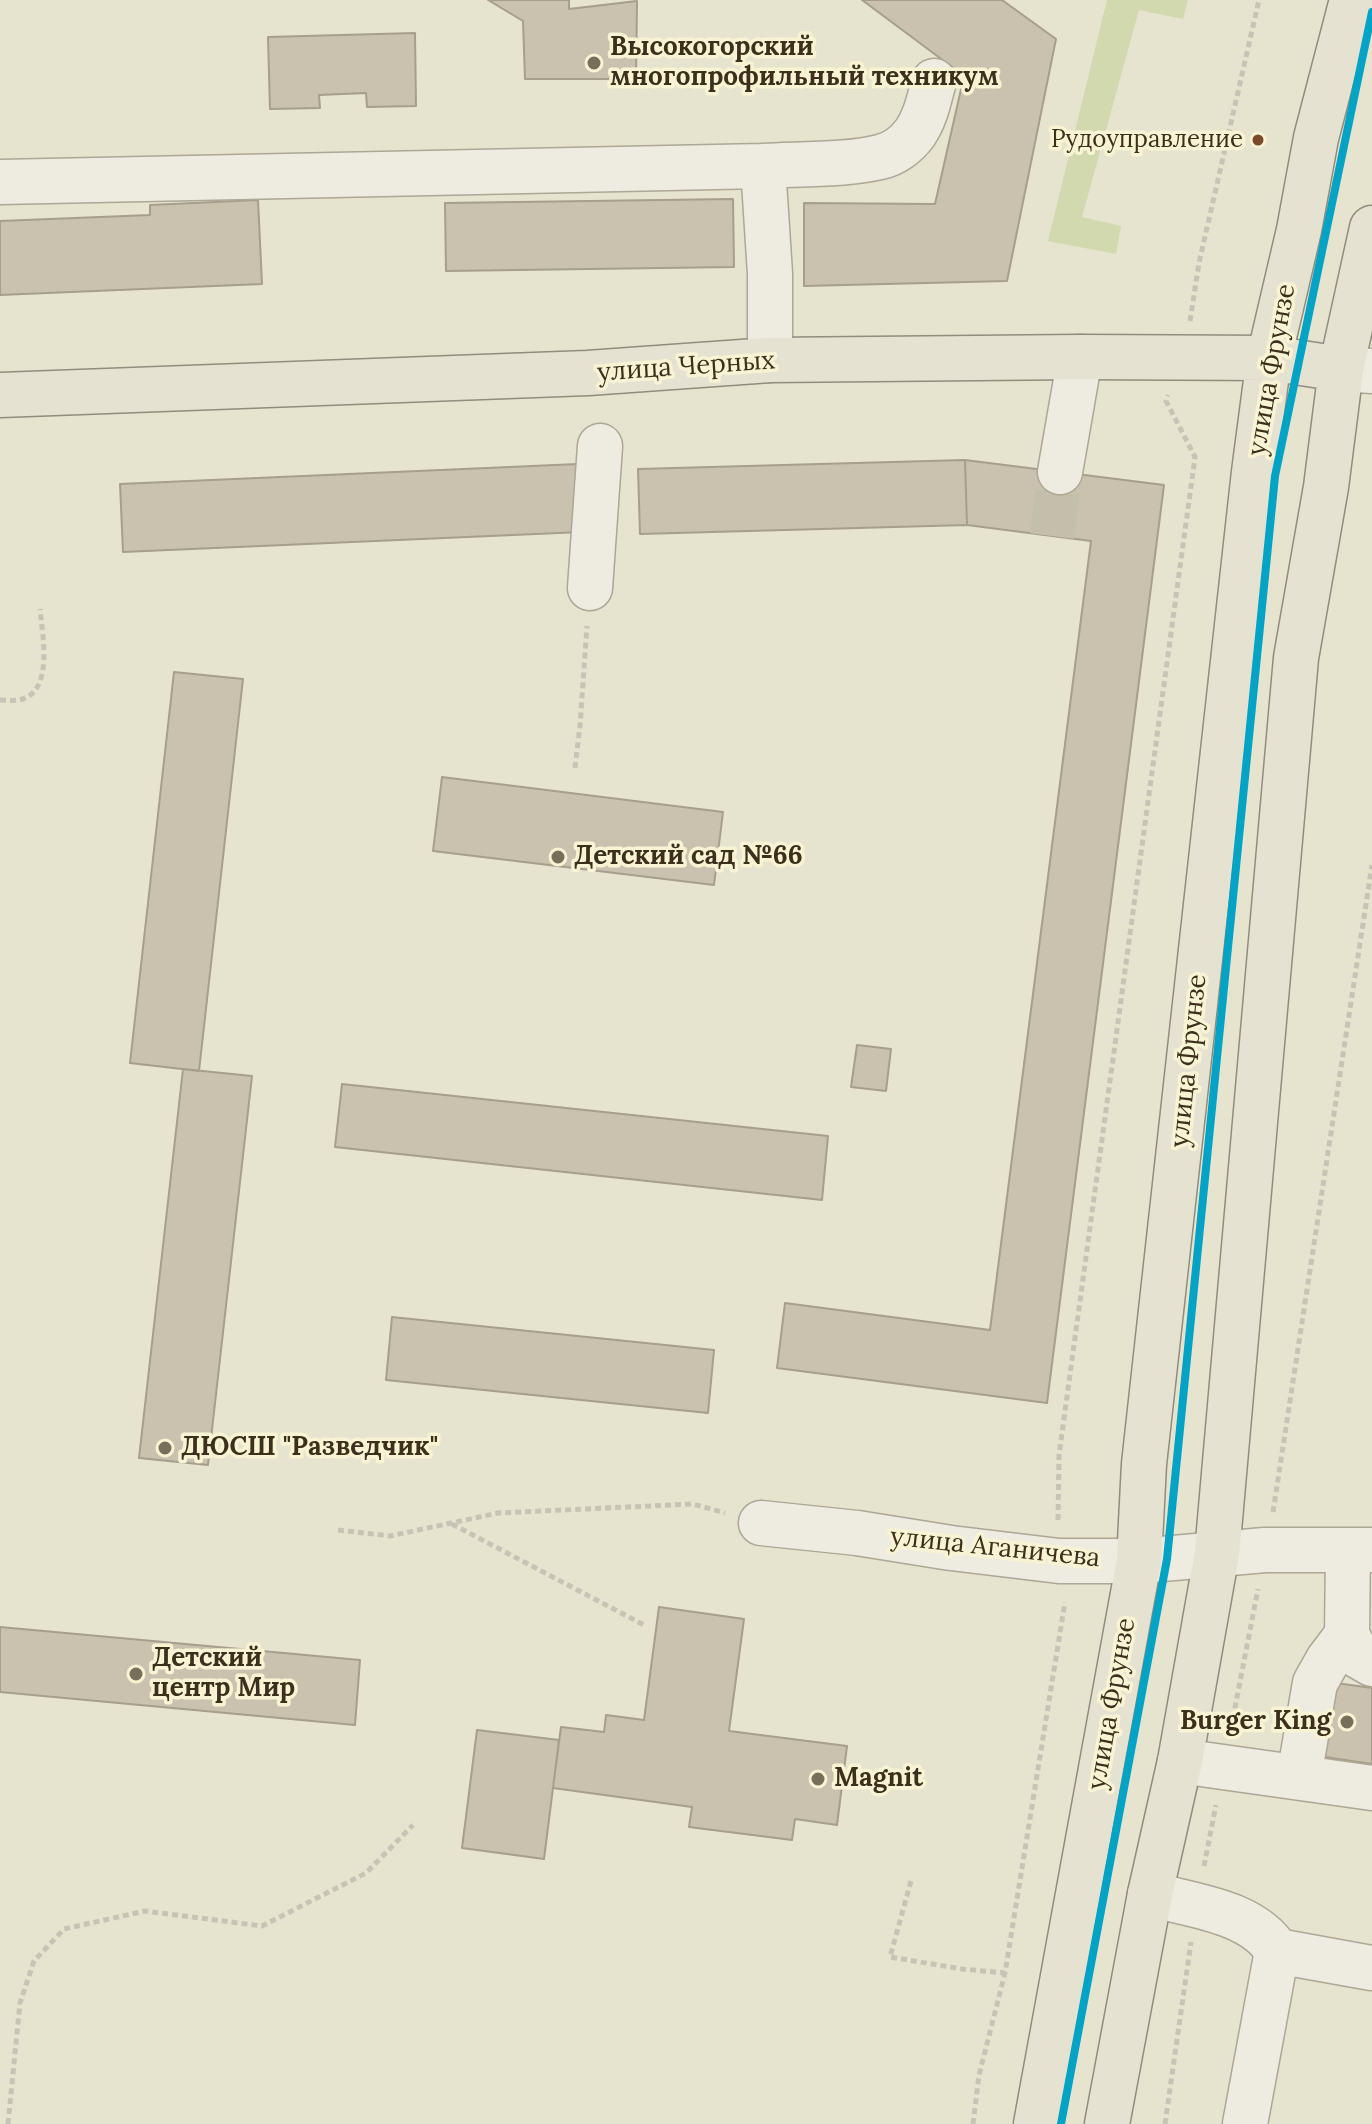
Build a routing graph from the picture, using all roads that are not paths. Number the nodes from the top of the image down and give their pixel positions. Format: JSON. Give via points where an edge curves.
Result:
{"nodes":[{"id":1,"x":1352,"y":0,"type":"edge"},
{"id":2,"x":934,"y":81,"type":"dead end"},
{"id":3,"x":763,"y":166,"type":"junction"},
{"id":4,"x":0,"y":182,"type":"edge"},
{"id":5,"x":1372,"y":228,"type":"edge"},
{"id":6,"x":1080,"y":357,"type":"junction"},
{"id":7,"x":1269,"y":358,"type":"junction"},
{"id":8,"x":770,"y":360,"type":"junction"},
{"id":9,"x":1357,"y":370,"type":"edge"},
{"id":10,"x":0,"y":395,"type":"edge"},
{"id":11,"x":600,"y":446,"type":"dead end"},
{"id":12,"x":1060,"y":472,"type":"tunnel mouth"},
{"id":13,"x":590,"y":588,"type":"road end"},
{"id":14,"x":761,"y":1523,"type":"road end"},
{"id":15,"x":1360,"y":1550,"type":"edge"},
{"id":16,"x":1217,"y":1553,"type":"junction"},
{"id":17,"x":1139,"y":1561,"type":"junction"},
{"id":18,"x":1360,"y":1649,"type":"edge"},
{"id":19,"x":1180,"y":1761,"type":"junction"},
{"id":20,"x":1299,"y":1777,"type":"junction"},
{"id":21,"x":1372,"y":1788,"type":"edge"},
{"id":22,"x":1150,"y":1894,"type":"junction"},
{"id":23,"x":1277,"y":1951,"type":"junction"},
{"id":24,"x":1372,"y":1968,"type":"edge"},
{"id":25,"x":1036,"y":2124,"type":"edge"},
{"id":26,"x":1107,"y":2124,"type":"edge"},
{"id":27,"x":1245,"y":2124,"type":"edge"}],
"edges":[{"from":1,"to":7,"type":"main road","name":"улица Фрунзе"},
{"from":2,"to":3,"type":"street","via":[[915,134],[882,157]]},
{"from":3,"to":4,"type":"street"},
{"from":3,"to":8,"type":"street"},
{"from":5,"to":9,"type":"main road"},
{"from":6,"to":7,"type":"main road","name":"улица Черных"},
{"from":6,"to":8,"type":"main road","name":"улица Черных"},
{"from":6,"to":12,"type":"street"},
{"from":7,"to":9,"type":"main road","name":"улица Черных"},
{"from":7,"to":17,"type":"main road","name":"улица Фрунзе","via":[[1144,1464]]},
{"from":8,"to":10,"type":"main road","name":"улица Черных","via":[[588,373]]},
{"from":9,"to":16,"type":"main road","via":[[1324,498],[1296,658]]},
{"from":11,"to":13,"type":"street"},
{"from":14,"to":17,"type":"street","name":"улица Аганичева","via":[[1059,1561]]},
{"from":15,"to":16,"type":"street","name":"улица Аганичева"},
{"from":15,"to":18,"type":"street"},
{"from":16,"to":17,"type":"street","name":"улица Аганичева"},
{"from":16,"to":19,"type":"main road"},
{"from":17,"to":25,"type":"main road","name":"улица Фрунзе"},
{"from":18,"to":20,"type":"street","via":[[1328,1660],[1315,1683]]},
{"from":19,"to":20,"type":"street"},
{"from":19,"to":22,"type":"main road"},
{"from":20,"to":21,"type":"street"},
{"from":22,"to":23,"type":"street","via":[[1247,1921]]},
{"from":22,"to":26,"type":"main road"},
{"from":23,"to":24,"type":"street"},
{"from":23,"to":27,"type":"street"}]}
